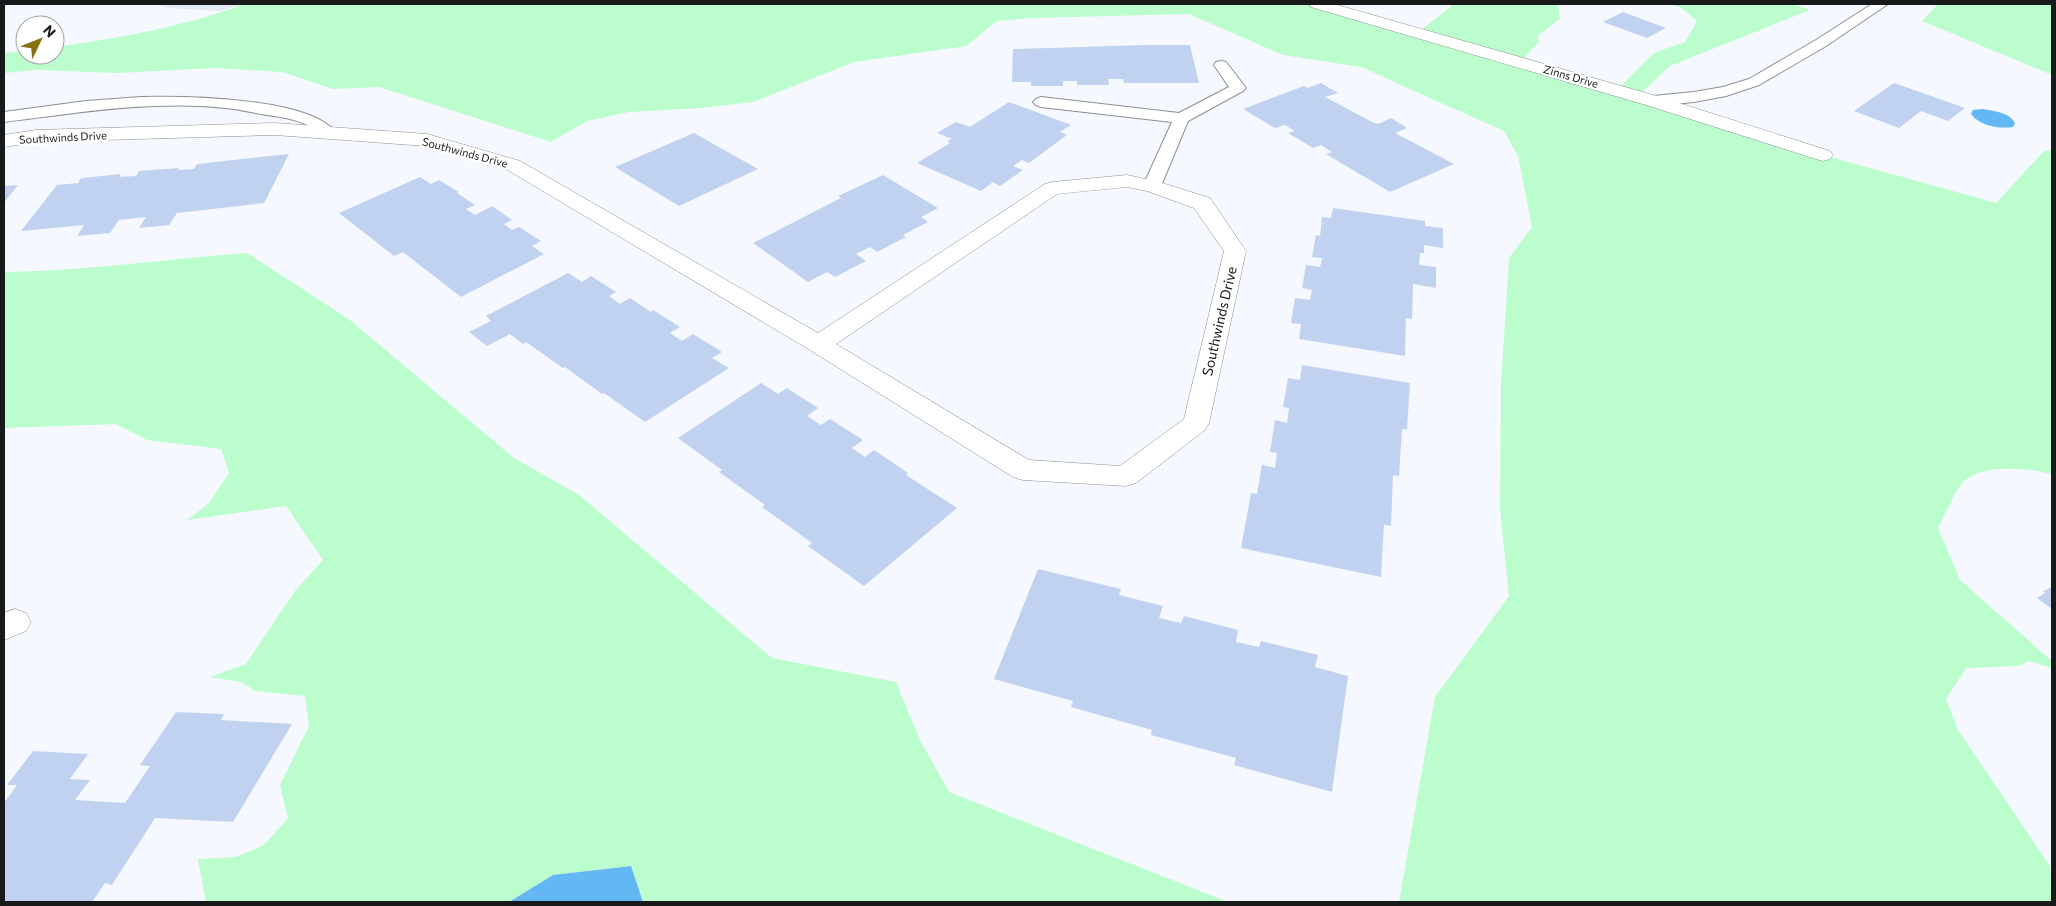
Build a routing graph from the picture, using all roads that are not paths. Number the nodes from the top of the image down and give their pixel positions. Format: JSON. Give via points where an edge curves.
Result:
{"nodes":[{"id":1,"x":1317,"y":4,"type":"edge"},
{"id":2,"x":1881,"y":4,"type":"edge"},
{"id":3,"x":1220,"y":65,"type":"dead end"},
{"id":4,"x":1653,"y":100,"type":"junction"},
{"id":5,"x":1041,"y":102,"type":"dead end"},
{"id":6,"x":4,"y":117,"type":"edge"},
{"id":7,"x":1181,"y":118,"type":"junction"},
{"id":8,"x":328,"y":133,"type":"junction"},
{"id":9,"x":4,"y":141,"type":"edge"},
{"id":10,"x":1823,"y":155,"type":"dead end"},
{"id":11,"x":1152,"y":186,"type":"junction"},
{"id":12,"x":819,"y":344,"type":"junction"}],
"edges":[{"from":1,"to":4,"type":"street","name":"Zinns Drive"},
{"from":2,"to":4,"type":"lane","via":[[1754,82],[1726,92]]},
{"from":3,"to":7,"type":"lane","via":[[1238,88]]},
{"from":4,"to":10,"type":"street","name":"Zinns Drive"},
{"from":5,"to":7,"type":"lane"},
{"from":6,"to":8,"type":"lane","via":[[70,107],[225,103],[290,114],[322,125]]},
{"from":7,"to":11,"type":"lane"},
{"from":8,"to":9,"type":"street","name":"Southwinds Drive","via":[[275,129],[36,136]]},
{"from":8,"to":12,"type":"street","name":"Southwinds Drive","via":[[427,140],[513,164]]},
{"from":11,"to":12,"type":"street","name":"Southwinds Drive","via":[[1126,181],[1052,188]]},
{"from":11,"to":12,"type":"street","name":"Southwinds Drive","via":[[1202,203],[1235,251],[1196,423],[1126,476],[1023,470]]}]}
